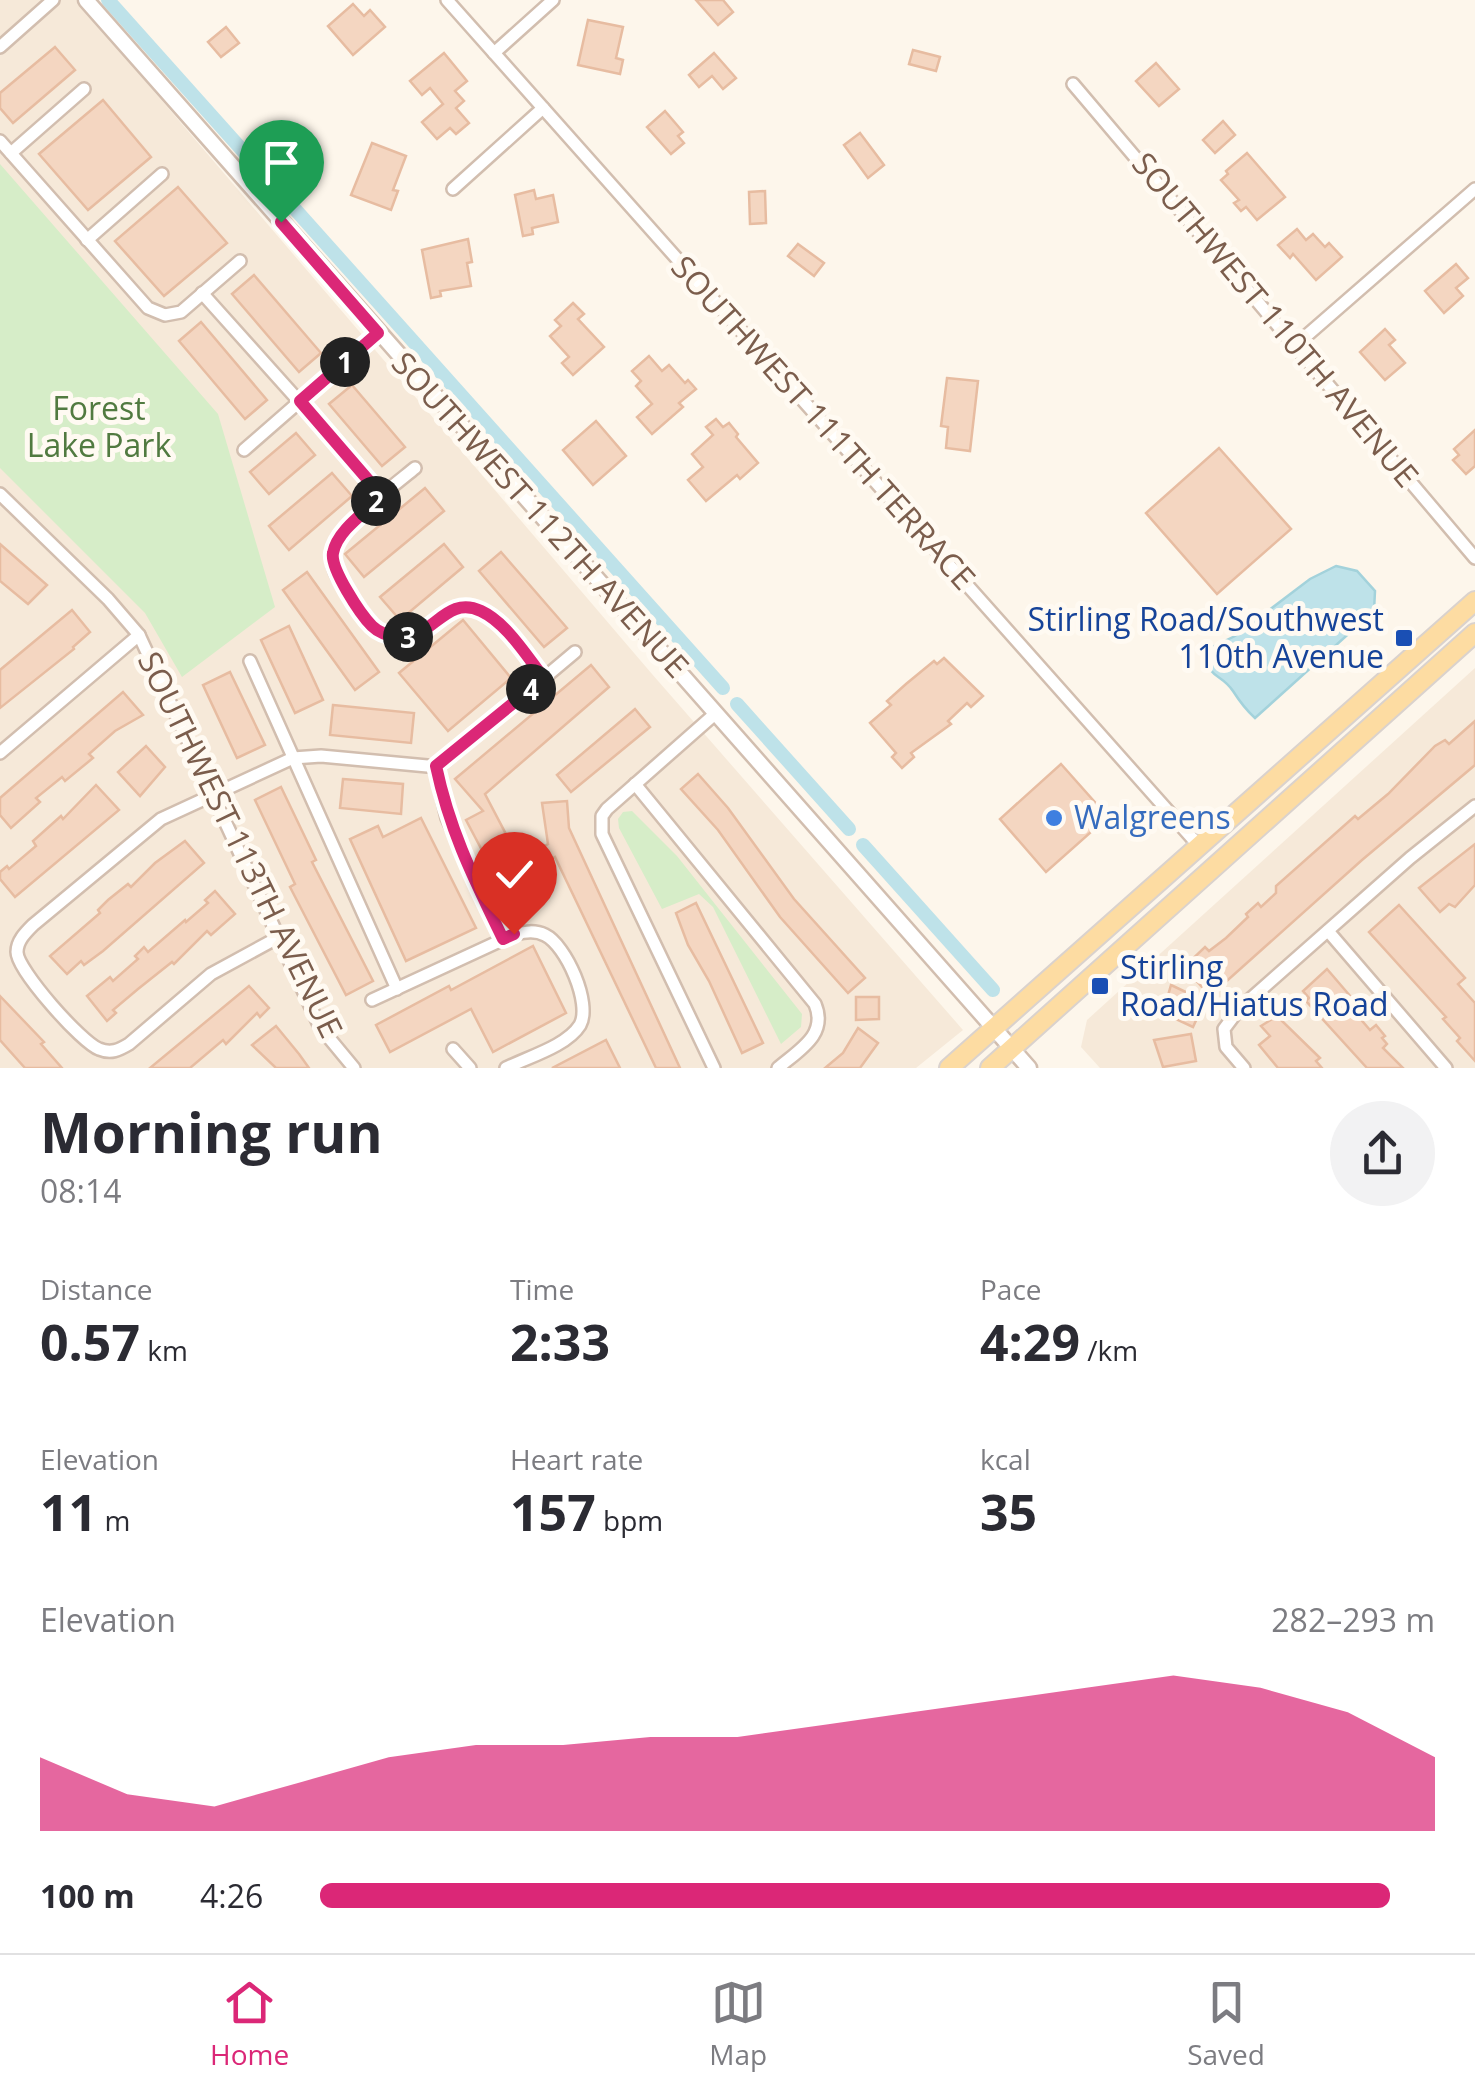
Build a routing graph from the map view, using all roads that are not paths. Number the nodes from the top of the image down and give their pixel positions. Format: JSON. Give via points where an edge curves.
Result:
{"nodes":[{"id":1,"x":53,"y":0,"type":"edge"},
{"id":2,"x":86,"y":0,"type":"edge"},
{"id":3,"x":446,"y":0,"type":"edge"},
{"id":4,"x":552,"y":0,"type":"edge"},
{"id":5,"x":0,"y":48,"type":"edge"},
{"id":6,"x":494,"y":53,"type":"junction"},
{"id":7,"x":1077,"y":85,"type":"dead end"},
{"id":8,"x":84,"y":89,"type":"dead end"},
{"id":9,"x":543,"y":108,"type":"junction"},
{"id":10,"x":0,"y":141,"type":"edge"},
{"id":11,"x":11,"y":154,"type":"junction"},
{"id":12,"x":162,"y":174,"type":"dead end"},
{"id":13,"x":452,"y":189,"type":"dead end"},
{"id":14,"x":1475,"y":190,"type":"edge"},
{"id":15,"x":87,"y":240,"type":"junction"},
{"id":16,"x":240,"y":262,"type":"dead end"},
{"id":17,"x":202,"y":293,"type":"junction"},
{"id":18,"x":378,"y":333,"type":"junction"},
{"id":19,"x":1297,"y":344,"type":"junction"},
{"id":20,"x":300,"y":401,"type":"junction"},
{"id":21,"x":244,"y":450,"type":"dead end"},
{"id":22,"x":415,"y":468,"type":"dead end"},
{"id":23,"x":0,"y":494,"type":"edge"},
{"id":24,"x":382,"y":496,"type":"junction"},
{"id":25,"x":1475,"y":558,"type":"edge"},
{"id":26,"x":1475,"y":601,"type":"edge"},
{"id":27,"x":1475,"y":633,"type":"edge"},
{"id":28,"x":139,"y":636,"type":"junction"},
{"id":29,"x":575,"y":652,"type":"dead end"},
{"id":30,"x":250,"y":661,"type":"dead end"},
{"id":31,"x":544,"y":678,"type":"junction"},
{"id":32,"x":716,"y":713,"type":"junction"},
{"id":33,"x":0,"y":753,"type":"edge"},
{"id":34,"x":293,"y":758,"type":"junction"},
{"id":35,"x":437,"y":767,"type":"junction"},
{"id":36,"x":635,"y":784,"type":"junction"},
{"id":37,"x":214,"y":793,"type":"junction"},
{"id":38,"x":1475,"y":806,"type":"edge"},
{"id":39,"x":1200,"y":847,"type":"junction"},
{"id":40,"x":1328,"y":931,"type":"junction"},
{"id":41,"x":279,"y":937,"type":"junction"},
{"id":42,"x":503,"y":939,"type":"junction"},
{"id":43,"x":397,"y":988,"type":"junction"},
{"id":44,"x":372,"y":1000,"type":"dead end"},
{"id":45,"x":994,"y":1031,"type":"junction"},
{"id":46,"x":453,"y":1049,"type":"dead end"},
{"id":47,"x":1012,"y":1050,"type":"junction"},
{"id":48,"x":354,"y":1068,"type":"edge"},
{"id":49,"x":470,"y":1068,"type":"edge"},
{"id":50,"x":506,"y":1068,"type":"edge"},
{"id":51,"x":714,"y":1068,"type":"edge"},
{"id":52,"x":778,"y":1068,"type":"edge"},
{"id":53,"x":949,"y":1068,"type":"edge"},
{"id":54,"x":990,"y":1068,"type":"edge"},
{"id":55,"x":1028,"y":1068,"type":"edge"},
{"id":56,"x":1244,"y":1068,"type":"edge"},
{"id":57,"x":1446,"y":1068,"type":"edge"}],
"edges":[{"from":1,"to":5,"type":"street"},
{"from":2,"to":18,"type":"street","name":"SOUTHWEST 112TH AVENUE"},
{"from":3,"to":6,"type":"street","name":"SOUTHWEST 111TH TERRACE"},
{"from":4,"to":6,"type":"street"},
{"from":6,"to":9,"type":"street","name":"SOUTHWEST 111TH TERRACE"},
{"from":7,"to":19,"type":"street","name":"SOUTHWEST 110TH AVENUE"},
{"from":8,"to":11,"type":"street"},
{"from":9,"to":13,"type":"street"},
{"from":9,"to":39,"type":"street","name":"SOUTHWEST 111TH TERRACE"},
{"from":10,"to":11,"type":"street"},
{"from":11,"to":15,"type":"street"},
{"from":12,"to":15,"type":"street"},
{"from":14,"to":19,"type":"street"},
{"from":15,"to":17,"type":"street","via":[[148,308],[181,312]]},
{"from":16,"to":17,"type":"street"},
{"from":17,"to":20,"type":"street"},
{"from":18,"to":20,"type":"street"},
{"from":18,"to":32,"type":"street","name":"SOUTHWEST 112TH AVENUE"},
{"from":19,"to":25,"type":"street","name":"SOUTHWEST 110TH AVENUE"},
{"from":20,"to":21,"type":"street"},
{"from":20,"to":24,"type":"street"},
{"from":22,"to":24,"type":"street"},
{"from":23,"to":28,"type":"street","name":"SOUTHWEST 113TH AVENUE"},
{"from":24,"to":31,"type":"street","via":[[332,553],[334,569],[372,626],[406,638],[464,606],[497,622]]},
{"from":26,"to":39,"type":"main road"},
{"from":27,"to":47,"type":"main road"},
{"from":28,"to":33,"type":"street"},
{"from":28,"to":37,"type":"street","name":"SOUTHWEST 113TH AVENUE"},
{"from":29,"to":31,"type":"street"},
{"from":30,"to":34,"type":"street"},
{"from":31,"to":35,"type":"street"},
{"from":32,"to":36,"type":"street"},
{"from":32,"to":45,"type":"street","name":"SOUTHWEST 112TH AVENUE"},
{"from":34,"to":35,"type":"street"},
{"from":34,"to":37,"type":"street"},
{"from":34,"to":43,"type":"street"},
{"from":35,"to":42,"type":"street","via":[[447,818]]},
{"from":36,"to":51,"type":"street","via":[[602,816],[602,834]]},
{"from":36,"to":52,"type":"street","via":[[815,1004],[820,1021],[813,1038]]},
{"from":37,"to":41,"type":"street","name":"SOUTHWEST 113TH AVENUE"},
{"from":37,"to":41,"type":"street","via":[[146,829],[24,933],[17,948],[24,971],[82,1038],[112,1052],[212,974]]},
{"from":38,"to":40,"type":"street"},
{"from":39,"to":45,"type":"main road"},
{"from":40,"to":56,"type":"street","via":[[1224,1028],[1226,1047]]},
{"from":40,"to":57,"type":"street"},
{"from":41,"to":48,"type":"street","name":"SOUTHWEST 113TH AVENUE","via":[[320,1027]]},
{"from":42,"to":43,"type":"street"},
{"from":42,"to":50,"type":"street","via":[[524,932],[555,942],[583,994],[584,1014],[567,1038]]},
{"from":43,"to":44,"type":"street"},
{"from":45,"to":47,"type":"street","name":"SOUTHWEST 112TH AVENUE"},
{"from":45,"to":53,"type":"main road"},
{"from":46,"to":49,"type":"street"},
{"from":47,"to":54,"type":"main road"},
{"from":47,"to":55,"type":"street","name":"SOUTHWEST 112TH AVENUE"}]}
